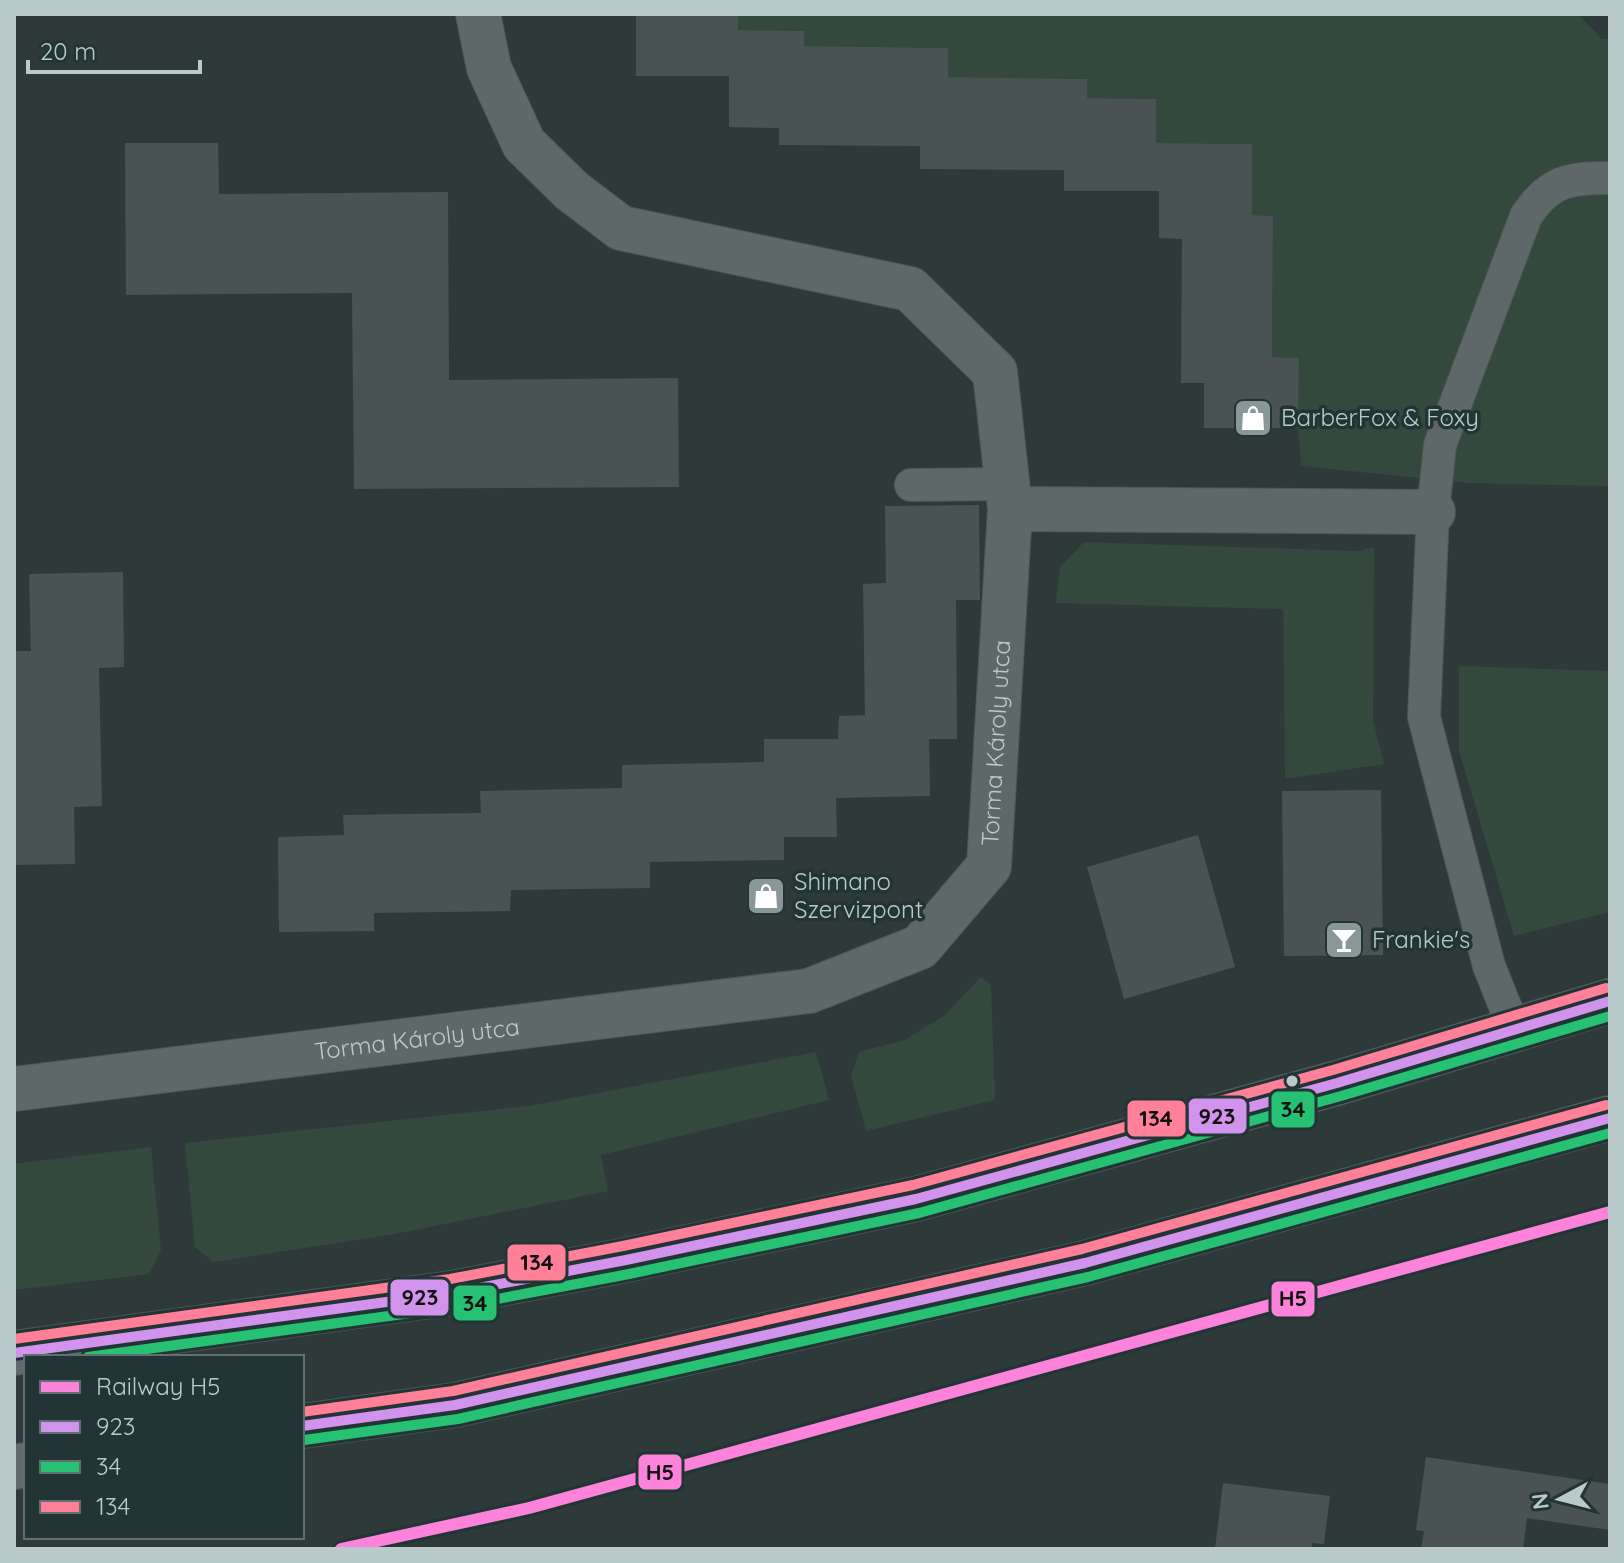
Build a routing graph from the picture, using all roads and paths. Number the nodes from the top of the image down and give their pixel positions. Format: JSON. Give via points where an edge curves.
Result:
{"nodes":[{"id":1,"x":478,"y":14,"type":"edge"},
{"id":2,"x":1610,"y":178,"type":"edge"},
{"id":3,"x":911,"y":485,"type":"dead end"},
{"id":4,"x":1008,"y":496,"type":"junction"},
{"id":5,"x":1433,"y":512,"type":"junction"},
{"id":6,"x":1610,"y":1001,"type":"edge"},
{"id":7,"x":1515,"y":1031,"type":"junction"},
{"id":8,"x":14,"y":1089,"type":"edge"},
{"id":9,"x":1610,"y":1118,"type":"edge"},
{"id":10,"x":14,"y":1353,"type":"edge"},
{"id":11,"x":304,"y":1426,"type":"edge"}],
"edges":[{"from":1,"to":4,"type":"street","name":"Torma Károly utca","via":[[489,68],[524,144],[572,191],[621,228],[910,289],[995,372]]},
{"from":2,"to":5,"type":"lane","via":[[1574,178],[1558,184],[1526,216],[1440,445]]},
{"from":3,"to":4,"type":"lane"},
{"from":4,"to":5,"type":"street"},
{"from":4,"to":8,"type":"street","name":"Torma Károly utca","via":[[989,866],[920,947],[809,991]]},
{"from":5,"to":7,"type":"lane","via":[[1424,717],[1489,966]]},
{"from":6,"to":7,"type":"main road"},
{"from":7,"to":10,"type":"main road","via":[[886,1205],[452,1293]]},
{"from":9,"to":11,"type":"main road","via":[[1085,1263],[455,1405]]}]}
